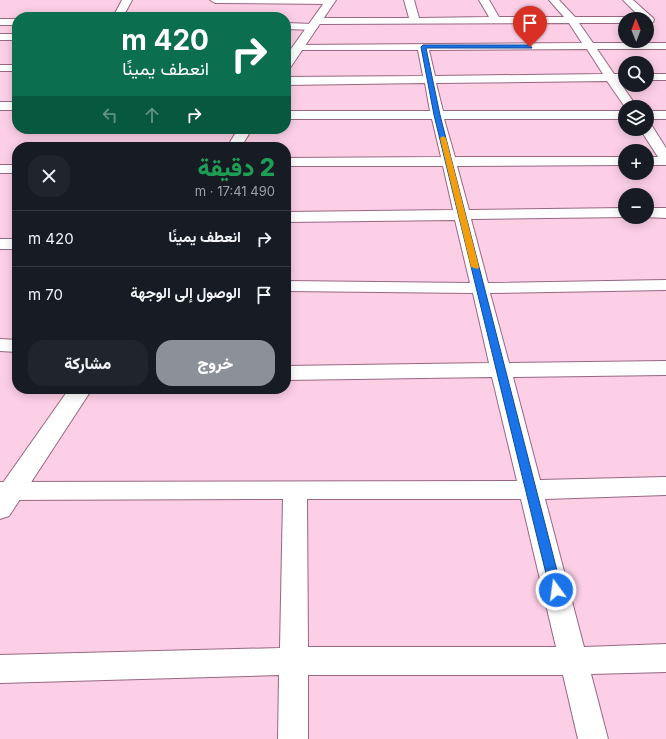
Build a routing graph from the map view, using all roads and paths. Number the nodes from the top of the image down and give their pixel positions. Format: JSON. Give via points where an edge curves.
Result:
{"nodes":[{"id":1,"x":127,"y":0,"type":"edge"},
{"id":2,"x":215,"y":0,"type":"edge"},
{"id":3,"x":409,"y":0,"type":"edge"},
{"id":4,"x":484,"y":0,"type":"edge"},
{"id":5,"x":554,"y":0,"type":"edge"},
{"id":6,"x":628,"y":0,"type":"edge"},
{"id":7,"x":331,"y":1,"type":"edge"},
{"id":8,"x":121,"y":12,"type":"edge"},
{"id":9,"x":640,"y":12,"type":"edge"},
{"id":10,"x":416,"y":20,"type":"junction"},
{"id":11,"x":495,"y":20,"type":"junction"},
{"id":12,"x":572,"y":20,"type":"junction"},
{"id":13,"x":618,"y":20,"type":"edge"},
{"id":14,"x":654,"y":20,"type":"edge"},
{"id":15,"x":660,"y":20,"type":"dead end"},
{"id":16,"x":0,"y":22,"type":"edge"},
{"id":17,"x":12,"y":22,"type":"edge"},
{"id":18,"x":315,"y":24,"type":"junction"},
{"id":19,"x":291,"y":26,"type":"edge"},
{"id":20,"x":0,"y":37,"type":"edge"},
{"id":21,"x":12,"y":37,"type":"edge"},
{"id":22,"x":298,"y":43,"type":"junction"},
{"id":23,"x":666,"y":46,"type":"edge"},
{"id":24,"x":423,"y":47,"type":"junction"},
{"id":25,"x":590,"y":47,"type":"junction"},
{"id":26,"x":291,"y":56,"type":"edge"},
{"id":27,"x":0,"y":68,"type":"edge"},
{"id":28,"x":12,"y":68,"type":"edge"},
{"id":29,"x":610,"y":77,"type":"junction"},
{"id":30,"x":618,"y":77,"type":"edge"},
{"id":31,"x":654,"y":77,"type":"edge"},
{"id":32,"x":666,"y":77,"type":"edge"},
{"id":33,"x":431,"y":78,"type":"junction"},
{"id":34,"x":291,"y":82,"type":"edge"},
{"id":35,"x":626,"y":100,"type":"edge"},
{"id":36,"x":0,"y":106,"type":"edge"},
{"id":37,"x":12,"y":106,"type":"edge"},
{"id":38,"x":291,"y":115,"type":"edge"},
{"id":39,"x":437,"y":115,"type":"junction"},
{"id":40,"x":666,"y":115,"type":"edge"},
{"id":41,"x":618,"y":116,"type":"edge"},
{"id":42,"x":654,"y":116,"type":"edge"},
{"id":43,"x":651,"y":136,"type":"edge"},
{"id":44,"x":666,"y":159,"type":"edge"},
{"id":45,"x":654,"y":160,"type":"edge"},
{"id":46,"x":450,"y":161,"type":"junction"},
{"id":47,"x":618,"y":161,"type":"edge"},
{"id":48,"x":291,"y":162,"type":"edge"},
{"id":49,"x":9,"y":169,"type":"edge"},
{"id":50,"x":0,"y":181,"type":"edge"},
{"id":51,"x":618,"y":213,"type":"edge"},
{"id":52,"x":654,"y":213,"type":"edge"},
{"id":53,"x":666,"y":213,"type":"edge"},
{"id":54,"x":462,"y":216,"type":"junction"},
{"id":55,"x":291,"y":217,"type":"edge"},
{"id":56,"x":0,"y":244,"type":"edge"},
{"id":57,"x":12,"y":244,"type":"edge"},
{"id":58,"x":666,"y":285,"type":"edge"},
{"id":59,"x":291,"y":286,"type":"edge"},
{"id":60,"x":480,"y":288,"type":"junction"},
{"id":61,"x":0,"y":345,"type":"edge"},
{"id":62,"x":12,"y":346,"type":"edge"},
{"id":63,"x":666,"y":368,"type":"edge"},
{"id":64,"x":501,"y":369,"type":"junction"},
{"id":65,"x":291,"y":373,"type":"edge"},
{"id":66,"x":77,"y":394,"type":"edge"},
{"id":67,"x":666,"y":486,"type":"edge"},
{"id":68,"x":531,"y":490,"type":"junction"},
{"id":69,"x":295,"y":491,"type":"junction"},
{"id":70,"x":3,"y":497,"type":"edge"},
{"id":71,"x":666,"y":658,"type":"edge"},
{"id":72,"x":295,"y":661,"type":"junction"},
{"id":73,"x":573,"y":661,"type":"junction"},
{"id":74,"x":0,"y":669,"type":"edge"},
{"id":75,"x":294,"y":739,"type":"edge"},
{"id":76,"x":593,"y":739,"type":"edge"}],
"edges":[{"from":1,"to":8,"type":"street"},
{"from":2,"to":7,"type":"street"},
{"from":3,"to":10,"type":"street"},
{"from":4,"to":11,"type":"street"},
{"from":5,"to":12,"type":"street"},
{"from":6,"to":9,"type":"street"},
{"from":7,"to":18,"type":"street"},
{"from":10,"to":11,"type":"street"},
{"from":10,"to":18,"type":"street"},
{"from":11,"to":12,"type":"street"},
{"from":12,"to":13,"type":"street"},
{"from":12,"to":25,"type":"street"},
{"from":14,"to":15,"type":"street"},
{"from":16,"to":17,"type":"street"},
{"from":18,"to":19,"type":"street"},
{"from":18,"to":22,"type":"street"},
{"from":20,"to":21,"type":"street"},
{"from":22,"to":24,"type":"street"},
{"from":22,"to":26,"type":"street"},
{"from":23,"to":25,"type":"street"},
{"from":24,"to":25,"type":"street"},
{"from":24,"to":33,"type":"street"},
{"from":25,"to":29,"type":"street"},
{"from":27,"to":28,"type":"street"},
{"from":29,"to":30,"type":"street"},
{"from":29,"to":33,"type":"street"},
{"from":29,"to":35,"type":"street"},
{"from":31,"to":32,"type":"street"},
{"from":33,"to":34,"type":"street"},
{"from":33,"to":39,"type":"street"},
{"from":36,"to":37,"type":"street"},
{"from":38,"to":39,"type":"street"},
{"from":39,"to":41,"type":"street"},
{"from":39,"to":46,"type":"street"},
{"from":40,"to":42,"type":"street"},
{"from":43,"to":44,"type":"street"},
{"from":44,"to":45,"type":"street"},
{"from":46,"to":47,"type":"street"},
{"from":46,"to":48,"type":"street"},
{"from":46,"to":54,"type":"street"},
{"from":49,"to":50,"type":"street"},
{"from":51,"to":54,"type":"street"},
{"from":52,"to":53,"type":"street"},
{"from":54,"to":55,"type":"street"},
{"from":54,"to":60,"type":"street"},
{"from":56,"to":57,"type":"street"},
{"from":58,"to":60,"type":"street"},
{"from":59,"to":60,"type":"street"},
{"from":60,"to":64,"type":"street"},
{"from":61,"to":62,"type":"street"},
{"from":63,"to":64,"type":"street"},
{"from":64,"to":65,"type":"street"},
{"from":64,"to":68,"type":"street"},
{"from":66,"to":70,"type":"street"},
{"from":67,"to":68,"type":"street"},
{"from":68,"to":69,"type":"street"},
{"from":68,"to":73,"type":"street"},
{"from":69,"to":70,"type":"street","via":[[60,490]]},
{"from":69,"to":72,"type":"street"},
{"from":71,"to":73,"type":"street"},
{"from":72,"to":73,"type":"street"},
{"from":72,"to":74,"type":"street"},
{"from":72,"to":75,"type":"street"},
{"from":73,"to":76,"type":"street"}]}
